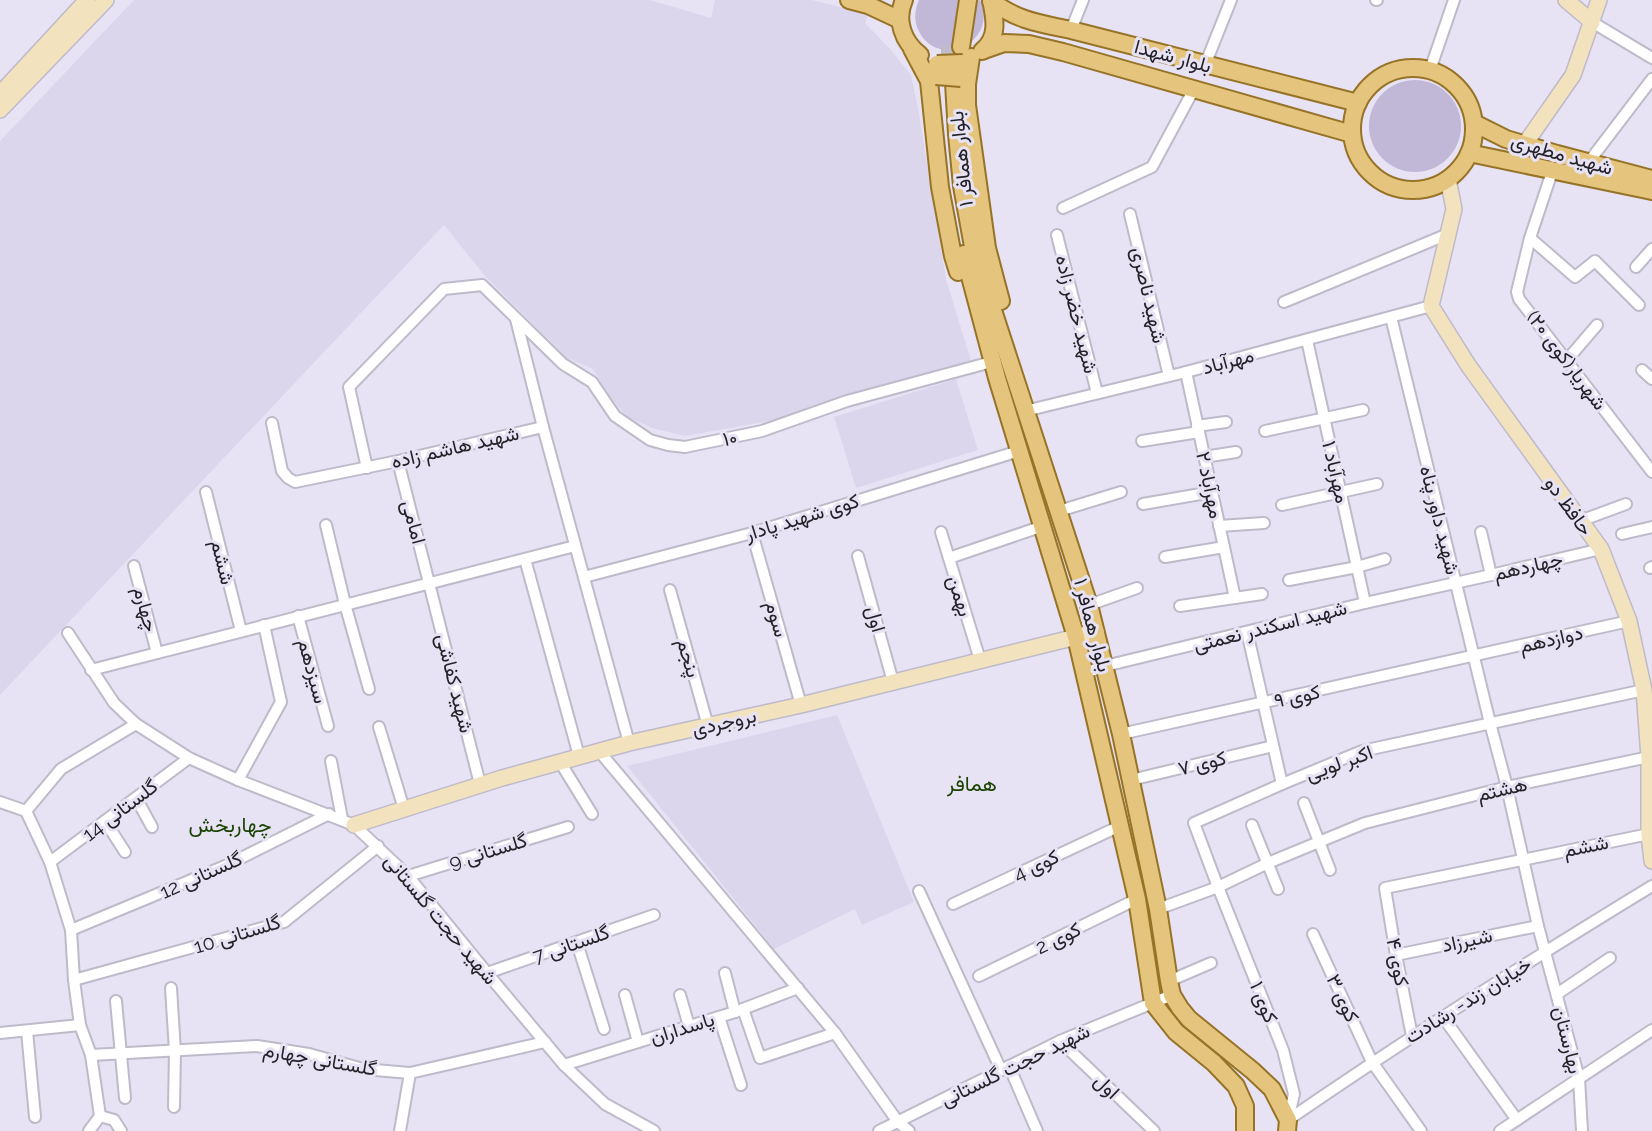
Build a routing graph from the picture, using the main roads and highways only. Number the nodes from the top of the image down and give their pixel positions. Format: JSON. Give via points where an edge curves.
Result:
{"nodes":[{"id":1,"x":849,"y":0,"type":"edge"},
{"id":2,"x":904,"y":0,"type":"edge"},
{"id":3,"x":956,"y":0,"type":"edge"},
{"id":4,"x":968,"y":0,"type":"edge"},
{"id":5,"x":991,"y":0,"type":"edge"},
{"id":6,"x":900,"y":20,"type":"junction"},
{"id":7,"x":955,"y":68,"type":"junction"},
{"id":8,"x":1358,"y":104,"type":"junction"},
{"id":9,"x":1474,"y":123,"type":"junction"},
{"id":10,"x":1352,"y":134,"type":"junction"},
{"id":11,"x":1469,"y":153,"type":"junction"},
{"id":12,"x":1652,"y":179,"type":"edge"},
{"id":13,"x":1652,"y":191,"type":"edge"},
{"id":14,"x":997,"y":378,"type":"junction"},
{"id":15,"x":1288,"y":1126,"type":"edge"},
{"id":16,"x":1245,"y":1131,"type":"edge"}],
"edges":[{"from":1,"to":6,"type":"main road","via":[[868,4]]},
{"from":2,"to":6,"type":"main road"},
{"from":3,"to":7,"type":"main road","name":"بلوار همافر ۱"},
{"from":4,"to":7,"type":"main road","name":"بلوار همافر ۱"},
{"from":5,"to":7,"type":"main road","via":[[995,24],[989,44]]},
{"from":5,"to":8,"type":"main road","name":"بلوار شهدا","via":[[1026,20]]},
{"from":6,"to":7,"type":"main road","via":[[912,49],[925,59]]},
{"from":7,"to":10,"type":"main road","name":"بلوار شهدا","via":[[1004,43],[1029,44]]},
{"from":7,"to":14,"type":"main road","name":"بلوار همافر ۱","via":[[948,134],[953,187],[964,255]]},
{"from":7,"to":14,"type":"main road","via":[[940,187],[951,244],[984,364]]},
{"from":7,"to":15,"type":"main road","name":"بلوار همافر ۱","via":[[961,175],[974,252],[1096,631],[1158,909],[1170,988],[1189,1019],[1272,1089]]},
{"from":8,"to":9,"type":"main road","via":[[1366,90],[1392,72],[1408,68],[1430,70],[1452,82],[1463,94]]},
{"from":8,"to":10,"type":"main road"},
{"from":9,"to":11,"type":"main road"},
{"from":9,"to":12,"type":"main road","name":"شهید مطهری","via":[[1506,139]]},
{"from":10,"to":11,"type":"main road","via":[[1363,164],[1374,176],[1402,189],[1419,190],[1448,179],[1461,168]]},
{"from":11,"to":13,"type":"main road","name":"شهید مطهری"},
{"from":14,"to":16,"type":"main road","name":"بلوار همافر ۱","via":[[1076,637],[1137,899],[1153,1004],[1176,1032],[1236,1086],[1245,1106]]}]}
